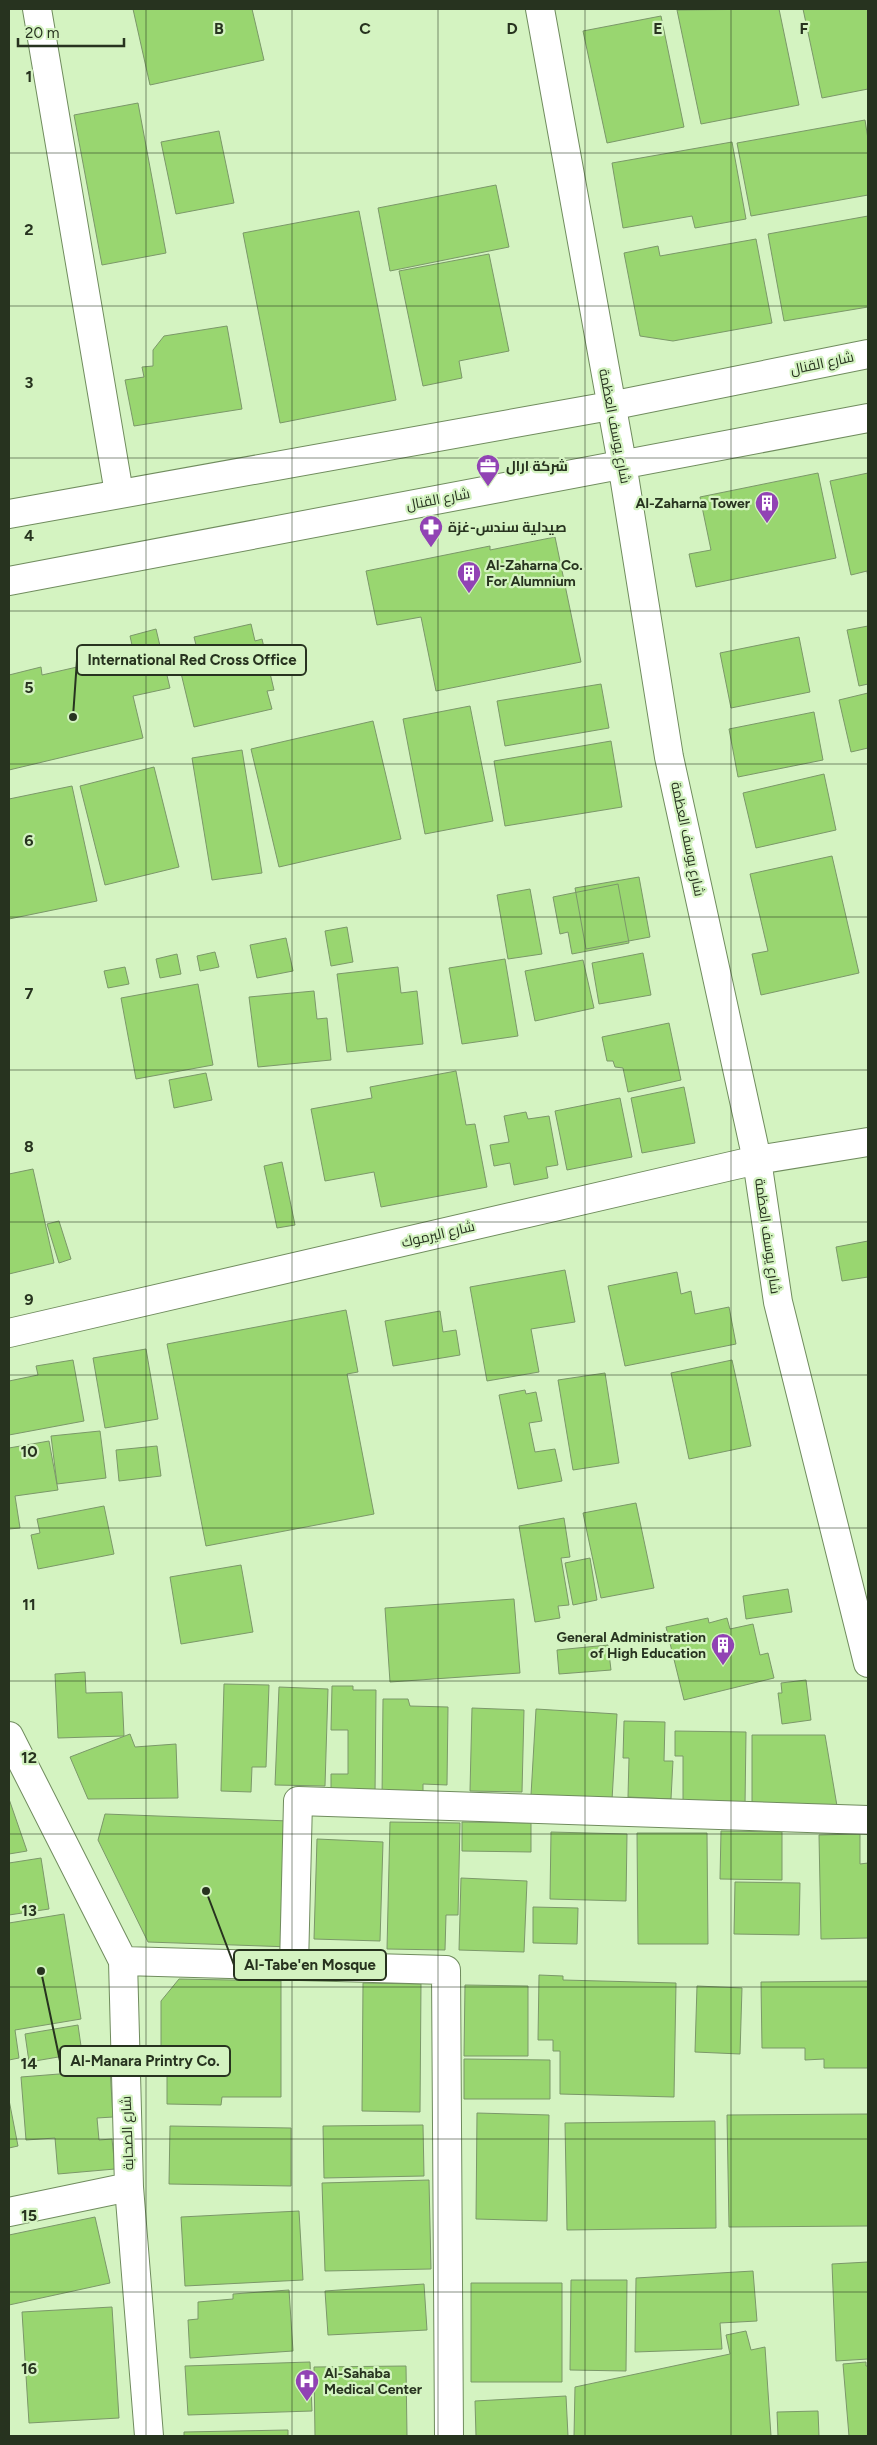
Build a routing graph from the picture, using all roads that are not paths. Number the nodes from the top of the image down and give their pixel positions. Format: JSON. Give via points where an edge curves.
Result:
{"nodes":[{"id":1,"x":37,"y":9,"type":"edge"},
{"id":2,"x":540,"y":9,"type":"edge"},
{"id":3,"x":868,"y":354,"type":"edge"},
{"id":4,"x":610,"y":406,"type":"junction"},
{"id":5,"x":868,"y":418,"type":"edge"},
{"id":6,"x":622,"y":463,"type":"junction"},
{"id":7,"x":119,"y":493,"type":"junction"},
{"id":8,"x":9,"y":514,"type":"edge"},
{"id":9,"x":9,"y":581,"type":"edge"},
{"id":10,"x":868,"y":1142,"type":"edge"},
{"id":11,"x":757,"y":1160,"type":"junction"},
{"id":12,"x":9,"y":1333,"type":"edge"},
{"id":13,"x":868,"y":1663,"type":"edge"},
{"id":14,"x":9,"y":1736,"type":"edge"},
{"id":15,"x":868,"y":1820,"type":"edge"},
{"id":16,"x":123,"y":1961,"type":"junction"},
{"id":17,"x":294,"y":1966,"type":"junction"},
{"id":18,"x":129,"y":2186,"type":"junction"},
{"id":19,"x":9,"y":2212,"type":"edge"},
{"id":20,"x":149,"y":2436,"type":"edge"},
{"id":21,"x":449,"y":2436,"type":"edge"}],
"edges":[{"from":1,"to":7,"type":"street"},
{"from":2,"to":4,"type":"street","name":"شارع يوسف العظمة"},
{"from":3,"to":4,"type":"street","name":"شارع القنال"},
{"from":4,"to":6,"type":"street","name":"شارع يوسف العظمة"},
{"from":4,"to":7,"type":"street","name":"شارع القنال"},
{"from":5,"to":6,"type":"street","name":"شارع القنال"},
{"from":6,"to":9,"type":"street","name":"شارع القنال"},
{"from":6,"to":11,"type":"street","name":"شارع يوسف العظمة","via":[[670,758]]},
{"from":7,"to":8,"type":"street","name":"شارع القنال"},
{"from":10,"to":11,"type":"street","name":"شارع اليرموك"},
{"from":11,"to":12,"type":"street","name":"شارع اليرموك"},
{"from":11,"to":13,"type":"street","name":"شارع يوسف العظمة","via":[[778,1302]]},
{"from":14,"to":16,"type":"street","name":"شارع الصحابة"},
{"from":15,"to":17,"type":"street","via":[[298,1801]]},
{"from":16,"to":17,"type":"street"},
{"from":16,"to":18,"type":"street","name":"شارع الصحابة"},
{"from":17,"to":21,"type":"street","via":[[446,1970]]},
{"from":18,"to":19,"type":"street"},
{"from":18,"to":20,"type":"street","name":"شارع الصحابة"}]}
